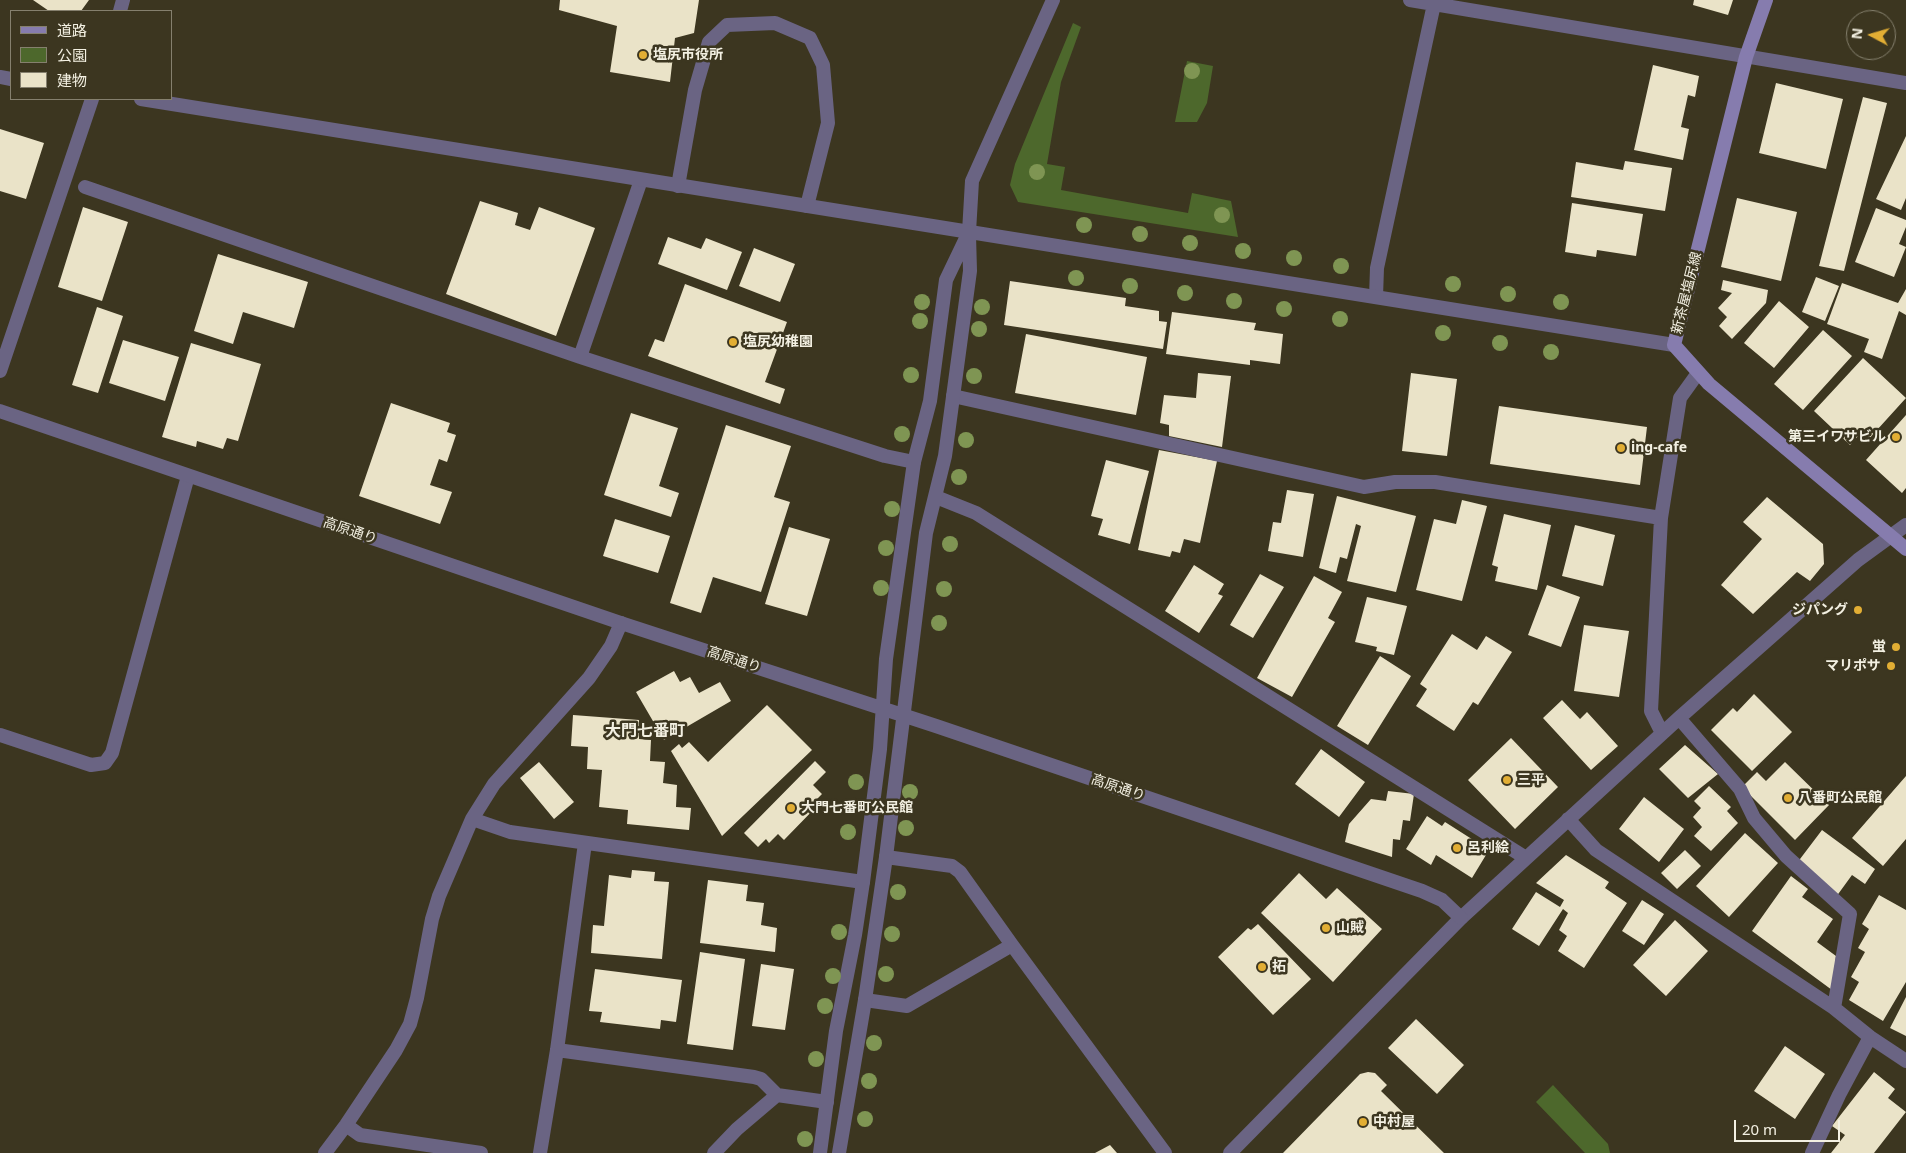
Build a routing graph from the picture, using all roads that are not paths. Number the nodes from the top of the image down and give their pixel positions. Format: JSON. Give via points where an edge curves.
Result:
{"nodes":[{"id":1,"x":1053,"y":0,"type":"edge"},
{"id":2,"x":1413,"y":0,"type":"edge"},
{"id":3,"x":1766,"y":0,"type":"edge"},
{"id":4,"x":1434,"y":4,"type":"junction"},
{"id":5,"x":1746,"y":58,"type":"junction"},
{"id":6,"x":1906,"y":83,"type":"edge"},
{"id":7,"x":92,"y":100,"type":"edge"},
{"id":8,"x":147,"y":100,"type":"edge"},
{"id":9,"x":641,"y":180,"type":"junction"},
{"id":10,"x":678,"y":186,"type":"junction"},
{"id":11,"x":85,"y":187,"type":"dead end"},
{"id":12,"x":807,"y":206,"type":"junction"},
{"id":13,"x":969,"y":232,"type":"junction"},
{"id":14,"x":1376,"y":297,"type":"junction"},
{"id":15,"x":1674,"y":345,"type":"junction"},
{"id":16,"x":580,"y":357,"type":"junction"},
{"id":17,"x":0,"y":371,"type":"edge"},
{"id":18,"x":1698,"y":372,"type":"junction"},
{"id":19,"x":953,"y":396,"type":"junction"},
{"id":20,"x":0,"y":411,"type":"edge"},
{"id":21,"x":914,"y":462,"type":"junction"},
{"id":22,"x":188,"y":476,"type":"junction"},
{"id":23,"x":936,"y":497,"type":"junction"},
{"id":24,"x":1660,"y":518,"type":"junction"},
{"id":25,"x":1906,"y":525,"type":"edge"},
{"id":26,"x":1892,"y":536,"type":"junction"},
{"id":27,"x":1906,"y":549,"type":"edge"},
{"id":28,"x":621,"y":624,"type":"junction"},
{"id":29,"x":882,"y":709,"type":"junction"},
{"id":30,"x":903,"y":716,"type":"junction"},
{"id":31,"x":1679,"y":718,"type":"junction"},
{"id":32,"x":1662,"y":733,"type":"junction"},
{"id":33,"x":0,"y":735,"type":"edge"},
{"id":34,"x":472,"y":819,"type":"junction"},
{"id":35,"x":1568,"y":819,"type":"junction"},
{"id":36,"x":585,"y":843,"type":"junction"},
{"id":37,"x":886,"y":857,"type":"junction"},
{"id":38,"x":1526,"y":858,"type":"junction"},
{"id":39,"x":863,"y":882,"type":"junction"},
{"id":40,"x":1461,"y":918,"type":"junction"},
{"id":41,"x":1012,"y":945,"type":"junction"},
{"id":42,"x":865,"y":1000,"type":"junction"},
{"id":43,"x":1834,"y":1008,"type":"junction"},
{"id":44,"x":1870,"y":1037,"type":"junction"},
{"id":45,"x":557,"y":1050,"type":"junction"},
{"id":46,"x":1906,"y":1061,"type":"edge"},
{"id":47,"x":777,"y":1095,"type":"junction"},
{"id":48,"x":827,"y":1102,"type":"junction"},
{"id":49,"x":346,"y":1125,"type":"junction"},
{"id":50,"x":325,"y":1153,"type":"edge"},
{"id":51,"x":481,"y":1153,"type":"edge"},
{"id":52,"x":540,"y":1153,"type":"edge"},
{"id":53,"x":714,"y":1153,"type":"edge"},
{"id":54,"x":820,"y":1153,"type":"edge"},
{"id":55,"x":839,"y":1153,"type":"edge"},
{"id":56,"x":1165,"y":1153,"type":"edge"},
{"id":57,"x":1230,"y":1153,"type":"edge"},
{"id":58,"x":1812,"y":1153,"type":"edge"}],
"edges":[{"from":1,"to":13,"type":"street","via":[[972,181]]},
{"from":2,"to":4,"type":"street"},
{"from":3,"to":5,"type":"main road","name":"新茶屋塩尻線"},
{"from":4,"to":5,"type":"street","via":[[1715,50]]},
{"from":4,"to":14,"type":"street","via":[[1377,268]]},
{"from":5,"to":6,"type":"street"},
{"from":5,"to":15,"type":"main road","name":"新茶屋塩尻線"},
{"from":7,"to":17,"type":"street"},
{"from":8,"to":9,"type":"street"},
{"from":9,"to":10,"type":"street"},
{"from":9,"to":16,"type":"street"},
{"from":10,"to":12,"type":"street"},
{"from":10,"to":12,"type":"street","via":[[696,90],[709,42],[727,25],[775,24],[810,38],[823,65],[828,123]]},
{"from":11,"to":16,"type":"street"},
{"from":12,"to":13,"type":"street"},
{"from":13,"to":14,"type":"street"},
{"from":13,"to":19,"type":"street","via":[[970,271]]},
{"from":13,"to":21,"type":"street","via":[[946,280],[930,402]]},
{"from":14,"to":15,"type":"street"},
{"from":15,"to":18,"type":"main road","name":"新茶屋塩尻線"},
{"from":16,"to":21,"type":"street","via":[[885,456]]},
{"from":18,"to":24,"type":"street","via":[[1680,398]]},
{"from":18,"to":26,"type":"main road","name":"新茶屋塩尻線"},
{"from":19,"to":23,"type":"street"},
{"from":19,"to":24,"type":"street","via":[[1364,487],[1395,482],[1434,482]]},
{"from":20,"to":22,"type":"street","name":"高原通り"},
{"from":21,"to":29,"type":"street"},
{"from":22,"to":28,"type":"street","name":"高原通り"},
{"from":22,"to":33,"type":"street","via":[[112,753],[104,763],[91,765]]},
{"from":23,"to":30,"type":"street","via":[[926,533]]},
{"from":23,"to":38,"type":"street","via":[[976,512]]},
{"from":24,"to":32,"type":"street","via":[[1651,711]]},
{"from":25,"to":26,"type":"street"},
{"from":26,"to":27,"type":"main road","name":"新茶屋塩尻線"},
{"from":26,"to":31,"type":"street","via":[[1858,560]]},
{"from":28,"to":29,"type":"street","name":"高原通り"},
{"from":28,"to":34,"type":"street","via":[[611,646],[588,678],[494,784]]},
{"from":29,"to":30,"type":"street","name":"高原通り"},
{"from":29,"to":39,"type":"street"},
{"from":30,"to":37,"type":"street"},
{"from":30,"to":40,"type":"street","name":"高原通り","via":[[1422,891],[1442,900]]},
{"from":31,"to":32,"type":"street"},
{"from":31,"to":43,"type":"street","via":[[1740,789],[1754,818],[1786,856],[1850,914]]},
{"from":32,"to":35,"type":"street"},
{"from":34,"to":36,"type":"street","via":[[510,832]]},
{"from":34,"to":49,"type":"street","via":[[432,919],[410,1024]]},
{"from":35,"to":38,"type":"street"},
{"from":35,"to":43,"type":"street","via":[[1596,850]]},
{"from":36,"to":39,"type":"street"},
{"from":36,"to":45,"type":"street"},
{"from":37,"to":41,"type":"street","via":[[952,866],[960,872]]},
{"from":37,"to":42,"type":"street"},
{"from":38,"to":40,"type":"street"},
{"from":39,"to":48,"type":"street","via":[[836,1031]]},
{"from":40,"to":57,"type":"street"},
{"from":41,"to":42,"type":"street","via":[[907,1006]]},
{"from":41,"to":56,"type":"street"},
{"from":42,"to":55,"type":"street"},
{"from":43,"to":44,"type":"street"},
{"from":44,"to":46,"type":"street"},
{"from":44,"to":58,"type":"street"},
{"from":45,"to":47,"type":"street","via":[[754,1077],[761,1079]]},
{"from":45,"to":52,"type":"street"},
{"from":47,"to":48,"type":"street"},
{"from":47,"to":53,"type":"street"},
{"from":48,"to":54,"type":"street"},
{"from":49,"to":50,"type":"street"},
{"from":49,"to":51,"type":"street","via":[[360,1135]]}]}
